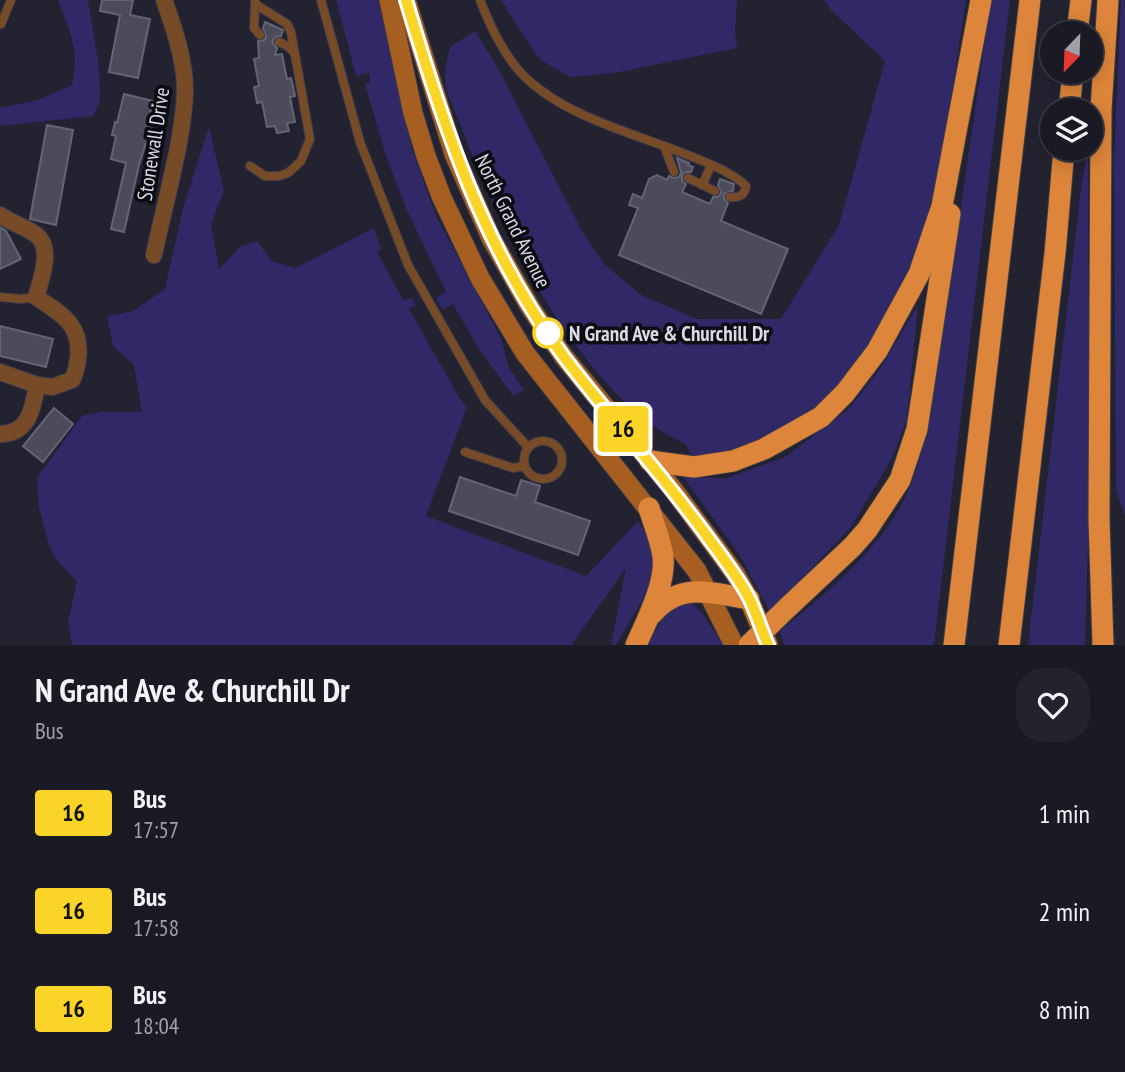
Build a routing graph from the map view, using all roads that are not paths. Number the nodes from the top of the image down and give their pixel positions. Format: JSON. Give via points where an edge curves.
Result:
{"nodes":[{"id":1,"x":11,"y":0,"type":"edge"},
{"id":2,"x":164,"y":0,"type":"edge"},
{"id":3,"x":321,"y":0,"type":"edge"},
{"id":4,"x":389,"y":0,"type":"edge"},
{"id":5,"x":406,"y":0,"type":"edge"},
{"id":6,"x":480,"y":0,"type":"edge"},
{"id":7,"x":981,"y":0,"type":"edge"},
{"id":8,"x":1030,"y":0,"type":"edge"},
{"id":9,"x":1081,"y":0,"type":"edge"},
{"id":10,"x":1108,"y":0,"type":"edge"},
{"id":11,"x":255,"y":2,"type":"edge"},
{"id":12,"x":1078,"y":21,"type":"edge"},
{"id":13,"x":1,"y":24,"type":"edge"},
{"id":14,"x":260,"y":35,"type":"dead end"},
{"id":15,"x":279,"y":42,"type":"dead end"},
{"id":16,"x":297,"y":57,"type":"junction"},
{"id":17,"x":957,"y":128,"type":"junction"},
{"id":18,"x":664,"y":146,"type":"junction"},
{"id":19,"x":1063,"y":161,"type":"edge"},
{"id":20,"x":250,"y":166,"type":"dead end"},
{"id":21,"x":711,"y":166,"type":"junction"},
{"id":22,"x":674,"y":172,"type":"dead end"},
{"id":23,"x":688,"y":178,"type":"dead end"},
{"id":24,"x":702,"y":185,"type":"junction"},
{"id":25,"x":715,"y":191,"type":"dead end"},
{"id":26,"x":730,"y":197,"type":"dead end"},
{"id":27,"x":0,"y":215,"type":"edge"},
{"id":28,"x":154,"y":255,"type":"dead end"},
{"id":29,"x":0,"y":297,"type":"edge"},
{"id":30,"x":36,"y":298,"type":"junction"},
{"id":31,"x":0,"y":372,"type":"edge"},
{"id":32,"x":37,"y":385,"type":"junction"},
{"id":33,"x":0,"y":434,"type":"edge"},
{"id":34,"x":528,"y":447,"type":"junction"},
{"id":35,"x":465,"y":452,"type":"dead end"},
{"id":36,"x":650,"y":461,"type":"junction"},
{"id":37,"x":524,"y":466,"type":"junction"},
{"id":38,"x":649,"y":508,"type":"junction"},
{"id":39,"x":710,"y":593,"type":"junction"},
{"id":40,"x":750,"y":599,"type":"junction"},
{"id":41,"x":649,"y":618,"type":"junction"},
{"id":42,"x":636,"y":645,"type":"edge"},
{"id":43,"x":734,"y":645,"type":"edge"},
{"id":44,"x":749,"y":645,"type":"edge"},
{"id":45,"x":768,"y":645,"type":"edge"},
{"id":46,"x":954,"y":645,"type":"edge"},
{"id":47,"x":1009,"y":645,"type":"edge"},
{"id":48,"x":1103,"y":645,"type":"edge"}],
"edges":[{"from":1,"to":13,"type":"lane"},
{"from":2,"to":28,"type":"street","name":"Stonewall Drive","via":[[185,88]]},
{"from":3,"to":34,"type":"lane","via":[[360,142],[408,265],[485,400]]},
{"from":4,"to":38,"type":"main road","via":[[426,156],[480,278],[525,353]]},
{"from":5,"to":36,"type":"main road","name":"North Grand Avenue","via":[[454,154],[491,238],[564,357]]},
{"from":6,"to":18,"type":"lane","via":[[489,23],[524,77],[571,108]]},
{"from":7,"to":17,"type":"highway"},
{"from":8,"to":46,"type":"highway"},
{"from":9,"to":12,"type":"highway"},
{"from":10,"to":48,"type":"highway","via":[[1101,110]]},
{"from":11,"to":14,"type":"lane","via":[[254,28]]},
{"from":11,"to":16,"type":"lane","via":[[287,24]]},
{"from":15,"to":16,"type":"lane"},
{"from":16,"to":20,"type":"lane","via":[[310,139],[301,161],[279,176],[265,176]]},
{"from":17,"to":36,"type":"highway","via":[[942,206],[919,274],[877,351],[845,393],[821,417],[733,461],[694,467]]},
{"from":17,"to":44,"type":"highway","bridge":true,"via":[[952,205],[925,382],[904,468],[867,530]]},
{"from":18,"to":21,"type":"lane"},
{"from":18,"to":22,"type":"lane"},
{"from":19,"to":47,"type":"highway"},
{"from":21,"to":24,"type":"lane"},
{"from":21,"to":26,"type":"lane","via":[[746,186],[742,195]]},
{"from":23,"to":24,"type":"lane"},
{"from":24,"to":25,"type":"lane"},
{"from":27,"to":30,"type":"street","via":[[41,241],[45,253]]},
{"from":29,"to":30,"type":"lane"},
{"from":30,"to":32,"type":"street","via":[[68,320],[78,340],[72,380],[52,387]]},
{"from":31,"to":32,"type":"street"},
{"from":32,"to":33,"type":"street","via":[[29,420],[10,434]]},
{"from":34,"to":37,"type":"lane"},
{"from":34,"to":37,"type":"lane","via":[[539,441],[551,442],[560,451],[562,463],[557,474],[545,480],[532,477]]},
{"from":35,"to":37,"type":"lane","via":[[513,468]]},
{"from":36,"to":40,"type":"main road","name":"North Grand Avenue"},
{"from":38,"to":39,"type":"main road"},
{"from":38,"to":41,"type":"highway","via":[[664,563]]},
{"from":39,"to":40,"type":"highway"},
{"from":39,"to":41,"type":"highway","via":[[679,594],[660,604]]},
{"from":39,"to":43,"type":"main road"},
{"from":40,"to":45,"type":"main road","name":"North Grand Avenue"},
{"from":41,"to":42,"type":"highway"}]}
